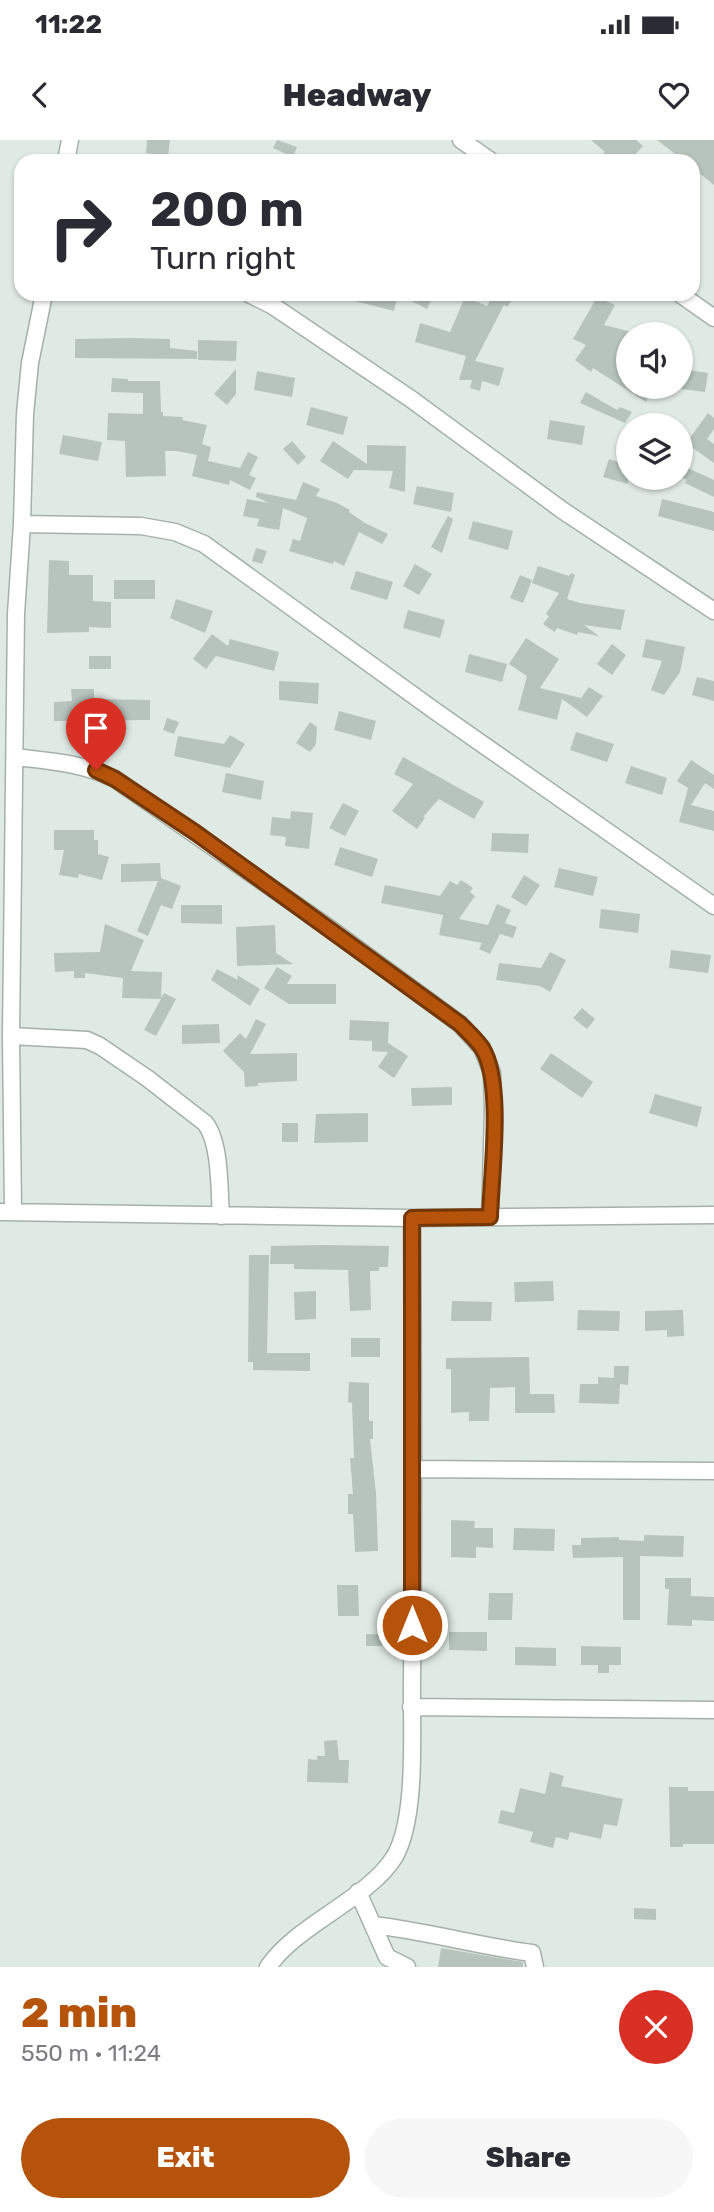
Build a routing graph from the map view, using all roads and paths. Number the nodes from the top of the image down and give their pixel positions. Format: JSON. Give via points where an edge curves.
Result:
{"nodes":[{"id":1,"x":461,"y":140,"type":"edge"},
{"id":2,"x":481,"y":154,"type":"edge"},
{"id":3,"x":43,"y":301,"type":"edge"},
{"id":4,"x":263,"y":301,"type":"edge"},
{"id":5,"x":690,"y":301,"type":"edge"},
{"id":6,"x":714,"y":318,"type":"edge"},
{"id":7,"x":22,"y":524,"type":"junction"},
{"id":8,"x":714,"y":611,"type":"edge"},
{"id":9,"x":15,"y":757,"type":"junction"},
{"id":10,"x":714,"y":906,"type":"edge"},
{"id":11,"x":10,"y":1036,"type":"junction"},
{"id":12,"x":7,"y":1212,"type":"edge"},
{"id":13,"x":714,"y":1215,"type":"edge"},
{"id":14,"x":221,"y":1216,"type":"junction"},
{"id":15,"x":490,"y":1217,"type":"junction"},
{"id":16,"x":412,"y":1218,"type":"junction"},
{"id":17,"x":414,"y":1469,"type":"junction"},
{"id":18,"x":714,"y":1471,"type":"edge"},
{"id":19,"x":411,"y":1707,"type":"junction"},
{"id":20,"x":714,"y":1710,"type":"edge"},
{"id":21,"x":358,"y":1892,"type":"junction"},
{"id":22,"x":373,"y":1925,"type":"junction"},
{"id":23,"x":268,"y":1967,"type":"edge"},
{"id":24,"x":407,"y":1967,"type":"edge"},
{"id":25,"x":535,"y":1967,"type":"edge"}],
"edges":[{"from":1,"to":2,"type":"street"},
{"from":3,"to":7,"type":"street","via":[[25,414]]},
{"from":4,"to":8,"type":"street"},
{"from":5,"to":6,"type":"street"},
{"from":7,"to":9,"type":"street"},
{"from":7,"to":10,"type":"street","via":[[141,526],[175,532],[204,544]]},
{"from":9,"to":11,"type":"street"},
{"from":9,"to":15,"type":"street","via":[[73,764],[115,779],[460,1024],[482,1048],[492,1073]]},
{"from":11,"to":12,"type":"street"},
{"from":11,"to":14,"type":"street","via":[[86,1040],[100,1046],[205,1123],[215,1143]]},
{"from":12,"to":14,"type":"street"},
{"from":13,"to":15,"type":"street"},
{"from":14,"to":16,"type":"street"},
{"from":15,"to":16,"type":"street"},
{"from":16,"to":17,"type":"street"},
{"from":17,"to":18,"type":"street"},
{"from":17,"to":19,"type":"street"},
{"from":19,"to":20,"type":"street"},
{"from":19,"to":21,"type":"street","via":[[411,1792],[405,1823],[395,1855]]},
{"from":21,"to":22,"type":"street"},
{"from":21,"to":23,"type":"street","via":[[298,1937]]},
{"from":22,"to":24,"type":"street","via":[[387,1957]]},
{"from":22,"to":25,"type":"street","via":[[531,1953]]}]}
